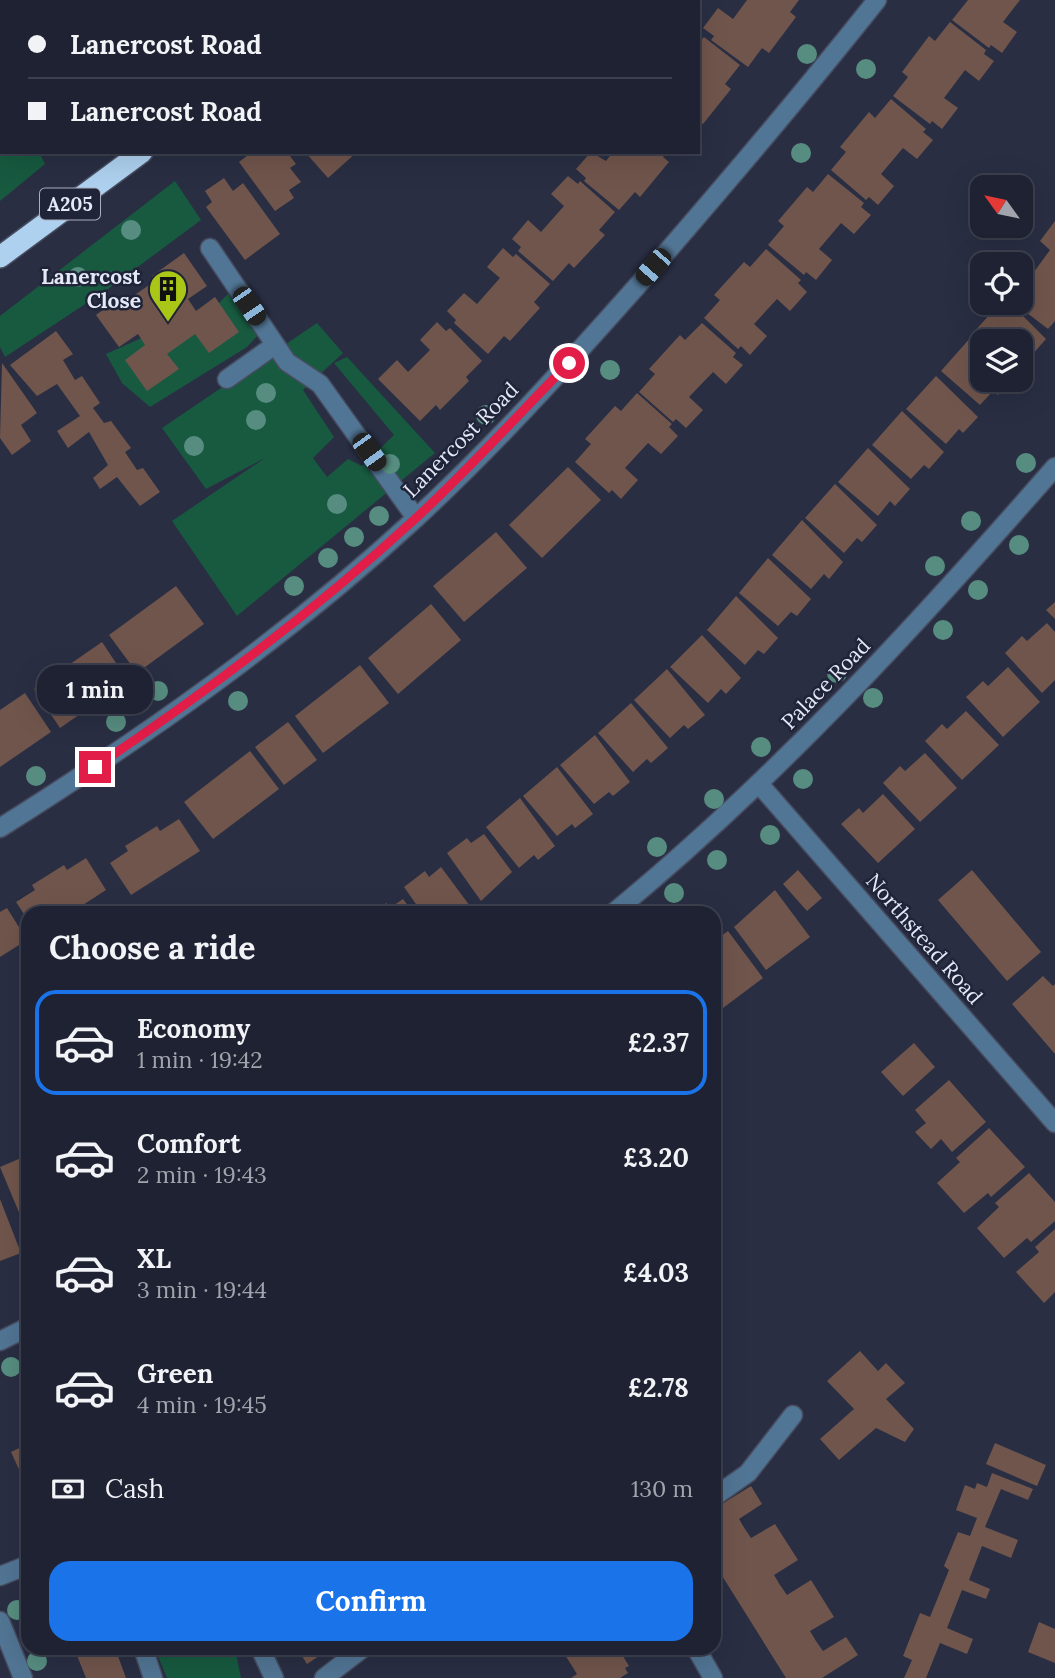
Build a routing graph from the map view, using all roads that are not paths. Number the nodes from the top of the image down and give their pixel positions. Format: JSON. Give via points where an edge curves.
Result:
{"nodes":[{"id":1,"x":877,"y":0,"type":"edge"},
{"id":2,"x":139,"y":154,"type":"edge"},
{"id":3,"x":210,"y":248,"type":"dead end"},
{"id":4,"x":0,"y":257,"type":"edge"},
{"id":5,"x":275,"y":345,"type":"junction"},
{"id":6,"x":227,"y":379,"type":"dead end"},
{"id":7,"x":1054,"y":469,"type":"edge"},
{"id":8,"x":416,"y":518,"type":"junction"},
{"id":9,"x":760,"y":785,"type":"junction"},
{"id":10,"x":0,"y":828,"type":"edge"},
{"id":11,"x":621,"y":906,"type":"edge"},
{"id":12,"x":1055,"y":1123,"type":"edge"},
{"id":13,"x":21,"y":1330,"type":"edge"},
{"id":14,"x":0,"y":1341,"type":"edge"},
{"id":15,"x":793,"y":1415,"type":"dead end"},
{"id":16,"x":721,"y":1492,"type":"edge"},
{"id":17,"x":21,"y":1568,"type":"edge"},
{"id":18,"x":0,"y":1576,"type":"edge"},
{"id":19,"x":0,"y":1621,"type":"edge"},
{"id":20,"x":145,"y":1655,"type":"edge"},
{"id":21,"x":263,"y":1655,"type":"edge"},
{"id":22,"x":354,"y":1655,"type":"edge"},
{"id":23,"x":700,"y":1655,"type":"edge"},
{"id":24,"x":23,"y":1678,"type":"edge"},
{"id":25,"x":153,"y":1678,"type":"edge"},
{"id":26,"x":274,"y":1678,"type":"edge"},
{"id":27,"x":324,"y":1678,"type":"edge"},
{"id":28,"x":713,"y":1678,"type":"edge"}],
"edges":[{"from":1,"to":8,"type":"street","name":"Lanercost Road","via":[[800,97],[569,363]]},
{"from":2,"to":4,"type":"highway","number":"A205"},
{"from":3,"to":5,"type":"street"},
{"from":5,"to":6,"type":"street"},
{"from":5,"to":8,"type":"street","via":[[287,362],[320,384]]},
{"from":7,"to":9,"type":"street","name":"Palace Road","via":[[865,678]]},
{"from":8,"to":10,"type":"street","name":"Lanercost Road","via":[[320,601],[197,695]]},
{"from":9,"to":11,"type":"street","name":"Palace Road"},
{"from":9,"to":12,"type":"street","name":"Northstead Road"},
{"from":13,"to":14,"type":"street"},
{"from":15,"to":16,"type":"street","via":[[748,1473]]},
{"from":17,"to":18,"type":"street"},
{"from":19,"to":24,"type":"street"},
{"from":20,"to":25,"type":"street"},
{"from":21,"to":26,"type":"street"},
{"from":22,"to":27,"type":"street"},
{"from":23,"to":28,"type":"street"}]}
